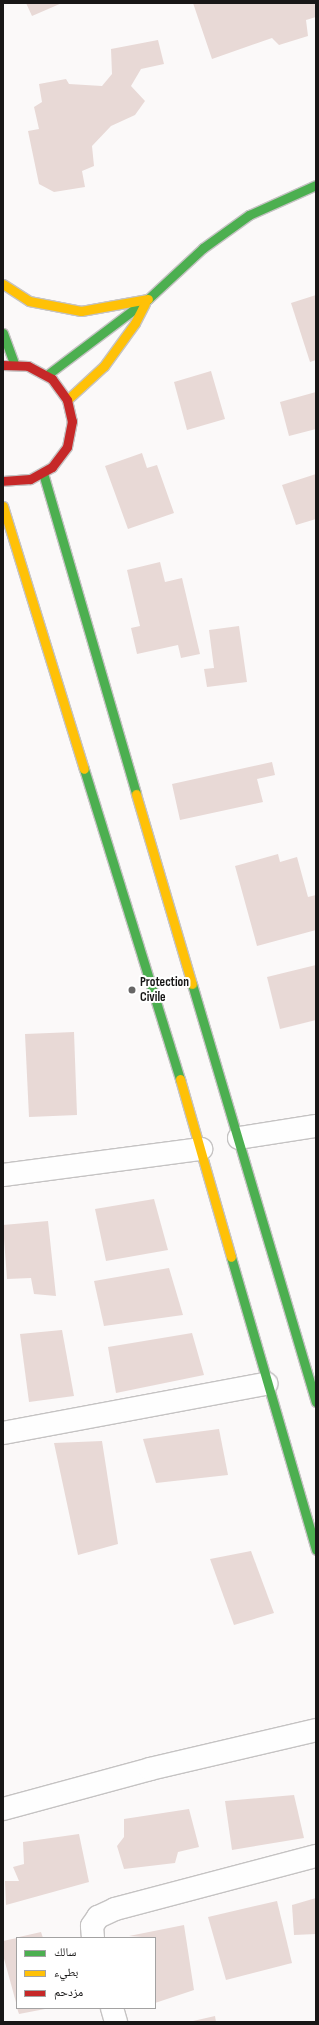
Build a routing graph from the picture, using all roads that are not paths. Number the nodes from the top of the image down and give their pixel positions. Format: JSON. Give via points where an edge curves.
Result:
{"nodes":[{"id":1,"x":316,"y":185,"type":"edge"},
{"id":2,"x":3,"y":284,"type":"edge"},
{"id":3,"x":148,"y":299,"type":"junction"},
{"id":4,"x":3,"y":334,"type":"edge"},
{"id":5,"x":14,"y":364,"type":"junction"},
{"id":6,"x":3,"y":365,"type":"edge"},
{"id":7,"x":47,"y":375,"type":"junction"},
{"id":8,"x":67,"y":400,"type":"junction"},
{"id":9,"x":43,"y":473,"type":"junction"},
{"id":10,"x":3,"y":481,"type":"edge"},
{"id":11,"x":3,"y":506,"type":"edge"},
{"id":12,"x":316,"y":1126,"type":"edge"},
{"id":13,"x":239,"y":1138,"type":"junction"},
{"id":14,"x":201,"y":1149,"type":"junction"},
{"id":15,"x":3,"y":1175,"type":"edge"},
{"id":16,"x":266,"y":1384,"type":"junction"},
{"id":17,"x":316,"y":1402,"type":"edge"},
{"id":18,"x":3,"y":1433,"type":"edge"},
{"id":19,"x":316,"y":1550,"type":"edge"},
{"id":20,"x":316,"y":1730,"type":"edge"},
{"id":21,"x":3,"y":1809,"type":"edge"},
{"id":22,"x":316,"y":1856,"type":"edge"},
{"id":23,"x":93,"y":1937,"type":"edge"},
{"id":24,"x":112,"y":2009,"type":"edge"},
{"id":25,"x":116,"y":2022,"type":"edge"}],
"edges":[{"from":1,"to":3,"type":"main road","via":[[249,215],[203,248]]},
{"from":2,"to":3,"type":"main road","via":[[29,301],[81,311]]},
{"from":3,"to":7,"type":"main road"},
{"from":3,"to":8,"type":"main road","via":[[112,356]]},
{"from":4,"to":5,"type":"main road"},
{"from":5,"to":6,"type":"main road"},
{"from":5,"to":7,"type":"main road"},
{"from":7,"to":8,"type":"main road"},
{"from":8,"to":9,"type":"main road","via":[[72,421],[69,442],[60,460]]},
{"from":9,"to":10,"type":"main road","via":[[23,481]]},
{"from":9,"to":13,"type":"main road","via":[[58,532]]},
{"from":11,"to":14,"type":"main road"},
{"from":12,"to":13,"type":"street"},
{"from":13,"to":17,"type":"main road"},
{"from":14,"to":15,"type":"street"},
{"from":14,"to":16,"type":"main road"},
{"from":16,"to":18,"type":"street"},
{"from":16,"to":19,"type":"main road"},
{"from":20,"to":21,"type":"street","via":[[150,1769]]},
{"from":22,"to":23,"type":"street","via":[[115,1909],[98,1917],[92,1926]]},
{"from":24,"to":25,"type":"street"}]}
